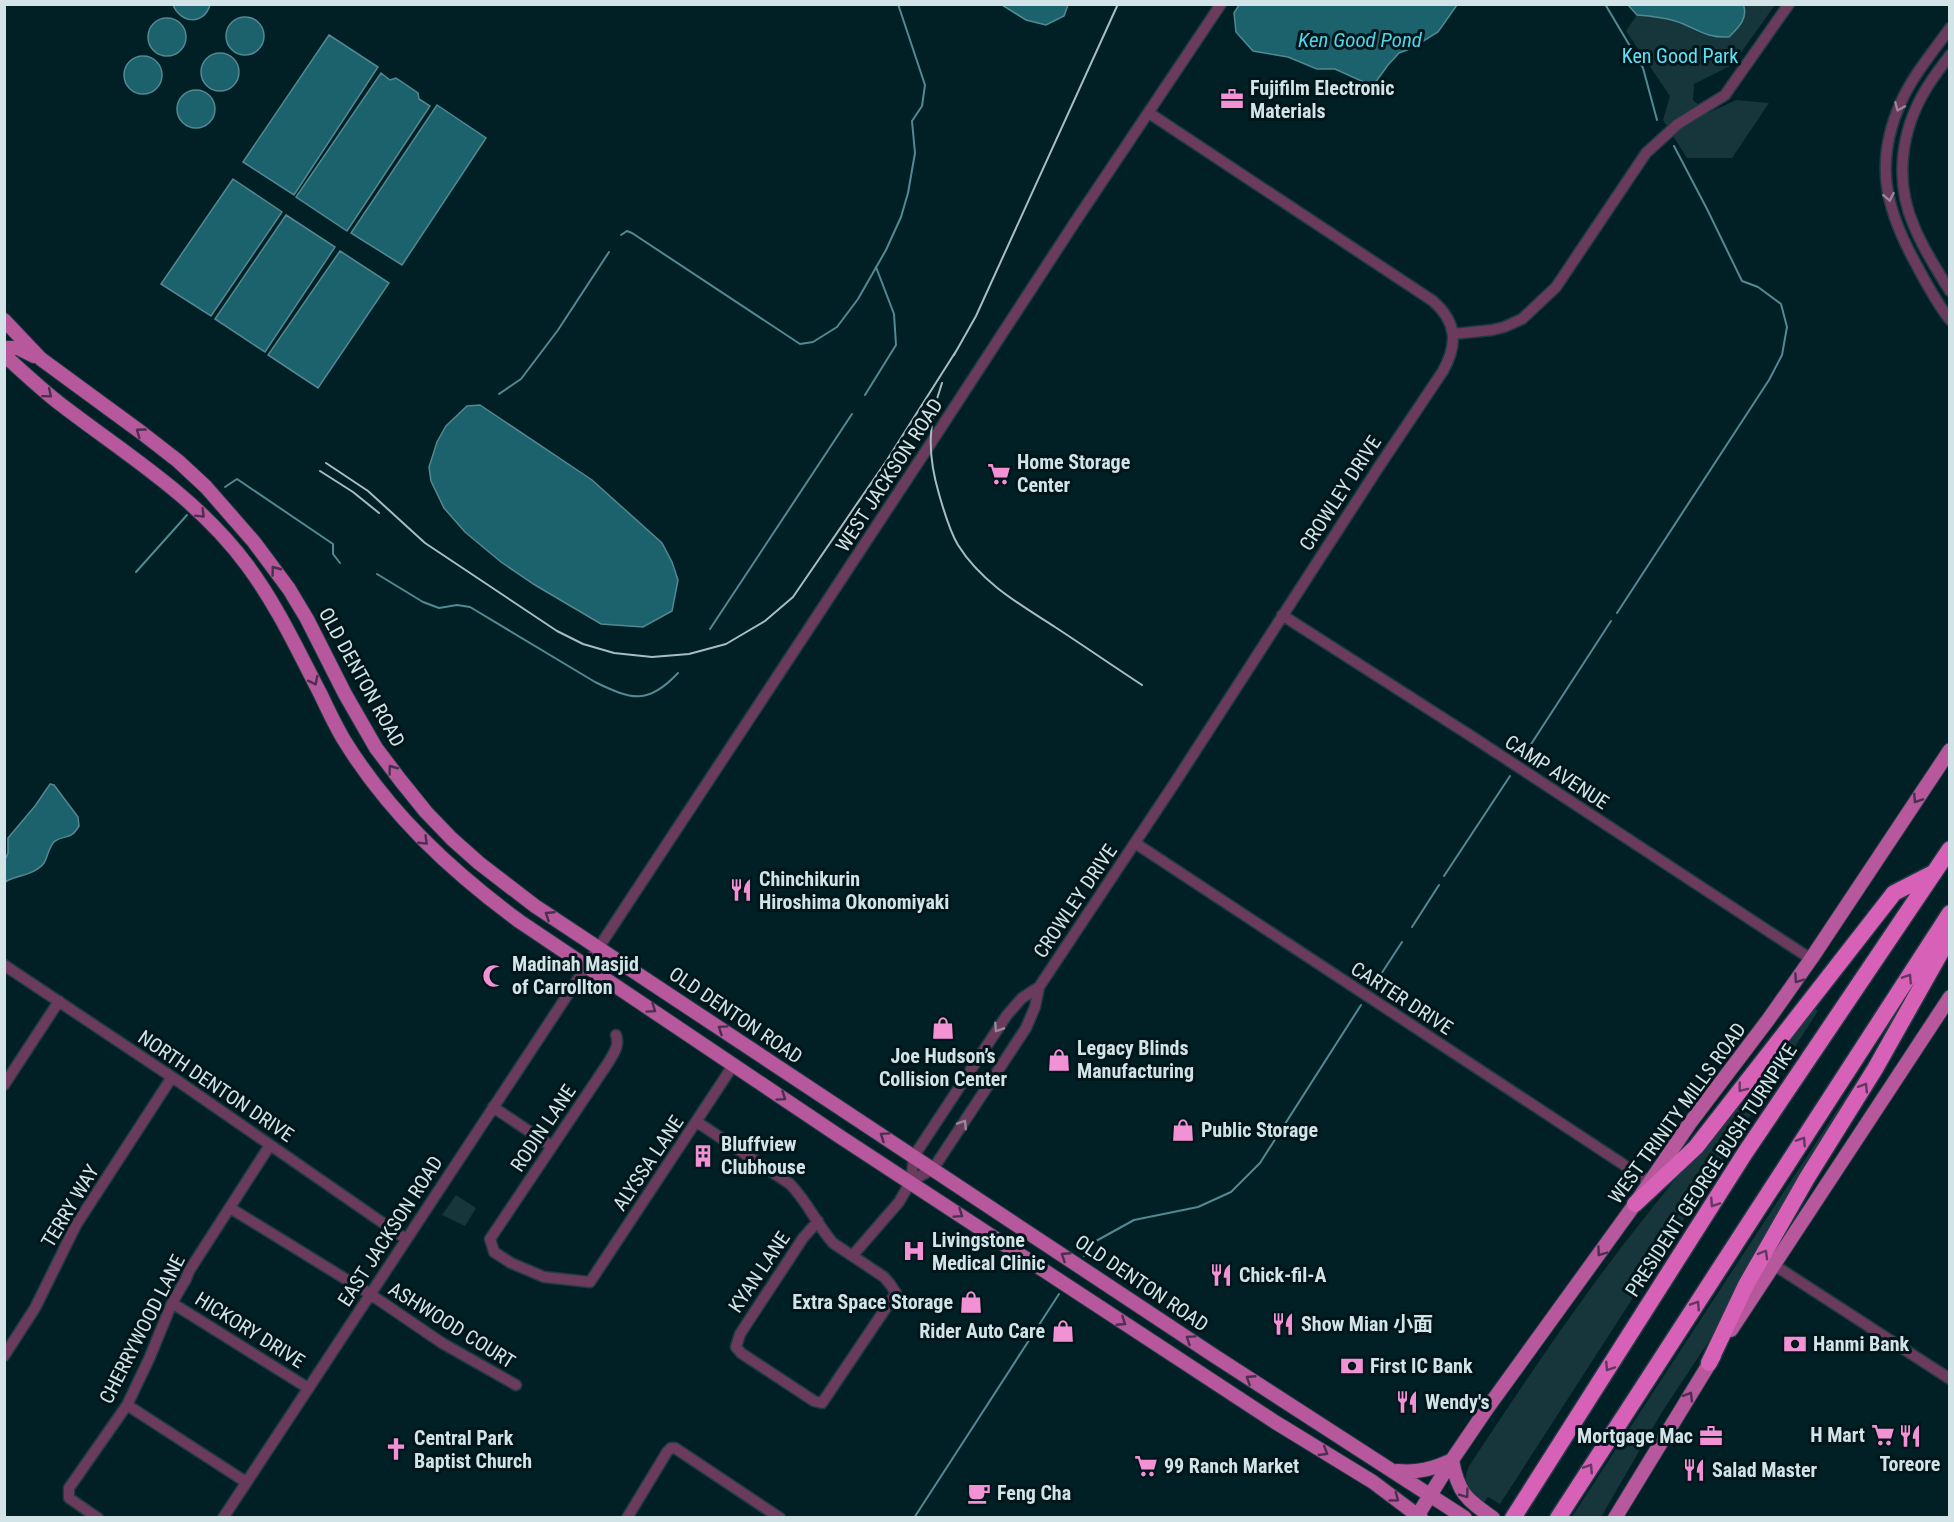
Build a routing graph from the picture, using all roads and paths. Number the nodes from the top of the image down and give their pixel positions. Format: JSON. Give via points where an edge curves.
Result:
{"nodes":[{"id":1,"x":1221,"y":4,"type":"edge"},
{"id":2,"x":1789,"y":4,"type":"edge"},
{"id":3,"x":1950,"y":28,"type":"edge"},
{"id":4,"x":1950,"y":55,"type":"edge"},
{"id":5,"x":1149,"y":113,"type":"junction"},
{"id":6,"x":1889,"y":139,"type":"junction"},
{"id":7,"x":1904,"y":143,"type":"junction"},
{"id":8,"x":1938,"y":272,"type":"junction"},
{"id":9,"x":1926,"y":282,"type":"junction"},
{"id":10,"x":1950,"y":291,"type":"edge"},
{"id":11,"x":1946,"y":306,"type":"edge"},
{"id":12,"x":4,"y":320,"type":"edge"},
{"id":13,"x":1950,"y":320,"type":"edge"},
{"id":14,"x":1453,"y":334,"type":"junction"},
{"id":15,"x":4,"y":348,"type":"edge"},
{"id":16,"x":4,"y":355,"type":"edge"},
{"id":17,"x":41,"y":359,"type":"junction"},
{"id":18,"x":1282,"y":615,"type":"junction"},
{"id":19,"x":308,"y":619,"type":"junction"},
{"id":20,"x":287,"y":629,"type":"junction"},
{"id":21,"x":1950,"y":750,"type":"edge"},
{"id":22,"x":1135,"y":843,"type":"junction"},
{"id":23,"x":1950,"y":849,"type":"edge"},
{"id":24,"x":1934,"y":872,"type":"junction"},
{"id":25,"x":1950,"y":913,"type":"edge"},
{"id":26,"x":1950,"y":936,"type":"edge"},
{"id":27,"x":598,"y":947,"type":"junction"},
{"id":28,"x":1811,"y":960,"type":"junction"},
{"id":29,"x":4,"y":965,"type":"edge"},
{"id":30,"x":586,"y":965,"type":"junction"},
{"id":31,"x":1039,"y":987,"type":"junction"},
{"id":32,"x":1950,"y":997,"type":"edge"},
{"id":33,"x":59,"y":1001,"type":"junction"},
{"id":34,"x":616,"y":1035,"type":"dead end"},
{"id":35,"x":734,"y":1064,"type":"junction"},
{"id":36,"x":172,"y":1077,"type":"junction"},
{"id":37,"x":4,"y":1085,"type":"edge"},
{"id":38,"x":493,"y":1107,"type":"junction"},
{"id":39,"x":697,"y":1122,"type":"junction"},
{"id":40,"x":270,"y":1145,"type":"junction"},
{"id":41,"x":551,"y":1146,"type":"junction"},
{"id":42,"x":914,"y":1156,"type":"junction"},
{"id":43,"x":933,"y":1169,"type":"junction"},
{"id":44,"x":910,"y":1181,"type":"junction"},
{"id":45,"x":1650,"y":1182,"type":"junction"},
{"id":46,"x":1635,"y":1204,"type":"junction"},
{"id":47,"x":230,"y":1208,"type":"junction"},
{"id":48,"x":818,"y":1221,"type":"junction"},
{"id":49,"x":406,"y":1239,"type":"junction"},
{"id":50,"x":490,"y":1239,"type":"joint"},
{"id":51,"x":853,"y":1255,"type":"junction"},
{"id":52,"x":1774,"y":1265,"type":"junction"},
{"id":53,"x":370,"y":1294,"type":"junction"},
{"id":54,"x":172,"y":1303,"type":"junction"},
{"id":55,"x":1167,"y":1323,"type":"junction"},
{"id":56,"x":1154,"y":1343,"type":"junction"},
{"id":57,"x":4,"y":1356,"type":"edge"},
{"id":58,"x":1709,"y":1363,"type":"junction"},
{"id":59,"x":1950,"y":1379,"type":"edge"},
{"id":60,"x":516,"y":1385,"type":"dead end"},
{"id":61,"x":308,"y":1388,"type":"junction"},
{"id":62,"x":1287,"y":1403,"type":"junction"},
{"id":63,"x":127,"y":1405,"type":"junction"},
{"id":64,"x":1275,"y":1422,"type":"junction"},
{"id":65,"x":1452,"y":1460,"type":"junction"},
{"id":66,"x":1394,"y":1471,"type":"junction"},
{"id":67,"x":246,"y":1482,"type":"junction"},
{"id":68,"x":1430,"y":1495,"type":"junction"},
{"id":69,"x":778,"y":1517,"type":"edge"},
{"id":70,"x":1418,"y":1517,"type":"edge"},
{"id":71,"x":1493,"y":1517,"type":"edge"},
{"id":72,"x":98,"y":1518,"type":"edge"},
{"id":73,"x":223,"y":1518,"type":"edge"},
{"id":74,"x":627,"y":1518,"type":"edge"},
{"id":75,"x":1465,"y":1518,"type":"edge"},
{"id":76,"x":1512,"y":1518,"type":"edge"},
{"id":77,"x":1558,"y":1518,"type":"edge"},
{"id":78,"x":1615,"y":1518,"type":"edge"}],
"edges":[{"from":1,"to":5,"type":"street","name":"WEST JACKSON ROAD"},
{"from":2,"to":14,"type":"street","via":[[1725,95],[1678,124],[1646,153],[1556,287],[1522,319],[1492,330]]},
{"from":3,"to":6,"type":"street","one_way":true,"via":[[1902,100]]},
{"from":4,"to":7,"type":"street","via":[[1921,97]]},
{"from":5,"to":14,"type":"street","via":[[1433,301],[1445,312]]},
{"from":5,"to":27,"type":"street","name":"WEST JACKSON ROAD"},
{"from":6,"to":7,"type":"street"},
{"from":6,"to":9,"type":"street","one_way":true,"via":[[1885,166],[1892,212]]},
{"from":7,"to":8,"type":"street","via":[[1902,178],[1907,206]]},
{"from":8,"to":9,"type":"street"},
{"from":8,"to":10,"type":"street"},
{"from":9,"to":11,"type":"street"},
{"from":11,"to":13,"type":"street"},
{"from":12,"to":17,"type":"main road","name":"OLD DENTON ROAD"},
{"from":14,"to":18,"type":"street","name":"CROWLEY DRIVE","via":[[1450,359],[1443,371]]},
{"from":15,"to":17,"type":"main road","via":[[18,348]]},
{"from":16,"to":20,"type":"main road","one_way":true,"via":[[198,511],[246,563]]},
{"from":19,"to":17,"type":"main road","name":"OLD DENTON ROAD","one_way":true,"via":[[254,542],[206,487],[142,433]]},
{"from":18,"to":22,"type":"street","name":"CROWLEY DRIVE"},
{"from":18,"to":28,"type":"street","name":"CAMP AVENUE"},
{"from":19,"to":20,"type":"main road"},
{"from":27,"to":19,"type":"main road","name":"OLD DENTON ROAD","one_way":true,"via":[[514,891],[426,812],[376,748]]},
{"from":20,"to":30,"type":"main road","one_way":true,"via":[[343,739],[378,790],[417,834],[478,891]]},
{"from":21,"to":28,"type":"main road","name":"WEST TRINITY MILLS ROAD","one_way":true},
{"from":22,"to":31,"type":"street","name":"CROWLEY DRIVE"},
{"from":22,"to":45,"type":"street","name":"CARTER DRIVE"},
{"from":23,"to":24,"type":"highway","name":"PRESIDENT GEORGE BUSH TURNPIKE"},
{"from":24,"to":46,"type":"highway","one_way":true,"via":[[1894,893],[1696,1147]]},
{"from":24,"to":76,"type":"highway","name":"PRESIDENT GEORGE BUSH TURNPIKE","one_way":true,"via":[[1745,1153]]},
{"from":77,"to":25,"type":"highway","one_way":true},
{"from":58,"to":26,"type":"highway","one_way":true,"via":[[1746,1285]]},
{"from":27,"to":30,"type":"street","name":"WEST JACKSON ROAD"},
{"from":42,"to":27,"type":"main road","name":"OLD DENTON ROAD","one_way":true},
{"from":28,"to":45,"type":"main road","name":"WEST TRINITY MILLS ROAD","one_way":true},
{"from":29,"to":33,"type":"street","name":"NORTH DENTON DRIVE"},
{"from":30,"to":35,"type":"main road","one_way":true},
{"from":30,"to":38,"type":"street","name":"EAST JACKSON ROAD"},
{"from":31,"to":42,"type":"street","name":"CROWLEY DRIVE","one_way":true,"via":[[1007,1015]]},
{"from":43,"to":31,"type":"street","name":"CROWLEY DRIVE","one_way":true,"via":[[1026,1028]]},
{"from":32,"to":52,"type":"main road"},
{"from":33,"to":36,"type":"street","name":"NORTH DENTON DRIVE"},
{"from":33,"to":37,"type":"street"},
{"from":34,"to":41,"type":"street","name":"RODIN LANE","via":[[617,1048]]},
{"from":35,"to":39,"type":"street","name":"ALYSSA LANE"},
{"from":35,"to":44,"type":"main road","one_way":true},
{"from":36,"to":40,"type":"street","name":"NORTH DENTON DRIVE"},
{"from":36,"to":57,"type":"street","name":"TERRY WAY","via":[[76,1225],[35,1308]]},
{"from":38,"to":41,"type":"street"},
{"from":38,"to":49,"type":"street","name":"EAST JACKSON ROAD"},
{"from":39,"to":48,"type":"street","via":[[779,1175]]},
{"from":39,"to":50,"type":"street","name":"ALYSSA LANE","via":[[590,1282],[536,1274],[494,1252]]},
{"from":40,"to":47,"type":"street","name":"CHERRYWOOD LANE"},
{"from":40,"to":49,"type":"street","name":"NORTH DENTON DRIVE"},
{"from":41,"to":50,"type":"street","name":"RODIN LANE"},
{"from":42,"to":43,"type":"main road","name":"OLD DENTON ROAD"},
{"from":42,"to":44,"type":"street","name":"CROWLEY DRIVE"},
{"from":43,"to":44,"type":"street","name":"CROWLEY DRIVE"},
{"from":55,"to":43,"type":"main road","name":"OLD DENTON ROAD","one_way":true},
{"from":44,"to":51,"type":"street","via":[[898,1202]]},
{"from":44,"to":56,"type":"main road","one_way":true},
{"from":45,"to":46,"type":"main road","name":"WEST TRINITY MILLS ROAD"},
{"from":46,"to":65,"type":"main road","name":"WEST TRINITY MILLS ROAD","one_way":true},
{"from":47,"to":53,"type":"street","name":"ASHWOOD COURT"},
{"from":47,"to":54,"type":"street","name":"CHERRYWOOD LANE"},
{"from":48,"to":51,"type":"street","via":[[833,1244]]},
{"from":48,"to":51,"type":"street","name":"KYAN LANE","via":[[802,1238],[735,1347],[822,1403],[896,1293],[884,1277]]},
{"from":49,"to":53,"type":"street","name":"EAST JACKSON ROAD"},
{"from":52,"to":58,"type":"main road"},
{"from":52,"to":59,"type":"street"},
{"from":53,"to":60,"type":"street","name":"ASHWOOD COURT","via":[[442,1344]]},
{"from":53,"to":61,"type":"street","name":"EAST JACKSON ROAD"},
{"from":54,"to":61,"type":"street","name":"HICKORY DRIVE"},
{"from":54,"to":63,"type":"street","name":"CHERRYWOOD LANE"},
{"from":55,"to":56,"type":"main road"},
{"from":62,"to":55,"type":"main road","name":"OLD DENTON ROAD","one_way":true},
{"from":56,"to":64,"type":"main road"},
{"from":78,"to":58,"type":"main road","one_way":true},
{"from":61,"to":67,"type":"street","name":"EAST JACKSON ROAD"},
{"from":62,"to":64,"type":"main road"},
{"from":62,"to":66,"type":"main road","name":"OLD DENTON ROAD"},
{"from":63,"to":67,"type":"street"},
{"from":63,"to":72,"type":"street","name":"CHERRYWOOD LANE","via":[[69,1488],[69,1498]]},
{"from":64,"to":70,"type":"main road","one_way":true,"via":[[1373,1482]]},
{"from":65,"to":66,"type":"main road","via":[[1424,1471]]},
{"from":65,"to":68,"type":"main road","name":"WEST TRINITY MILLS ROAD"},
{"from":65,"to":71,"type":"main road","one_way":true,"via":[[1462,1492]]},
{"from":66,"to":68,"type":"main road","name":"OLD DENTON ROAD"},
{"from":67,"to":73,"type":"street","name":"EAST JACKSON ROAD"},
{"from":68,"to":70,"type":"main road","name":"WEST TRINITY MILLS ROAD"},
{"from":68,"to":75,"type":"main road","name":"OLD DENTON ROAD"},
{"from":69,"to":74,"type":"street","via":[[671,1448]]}]}
